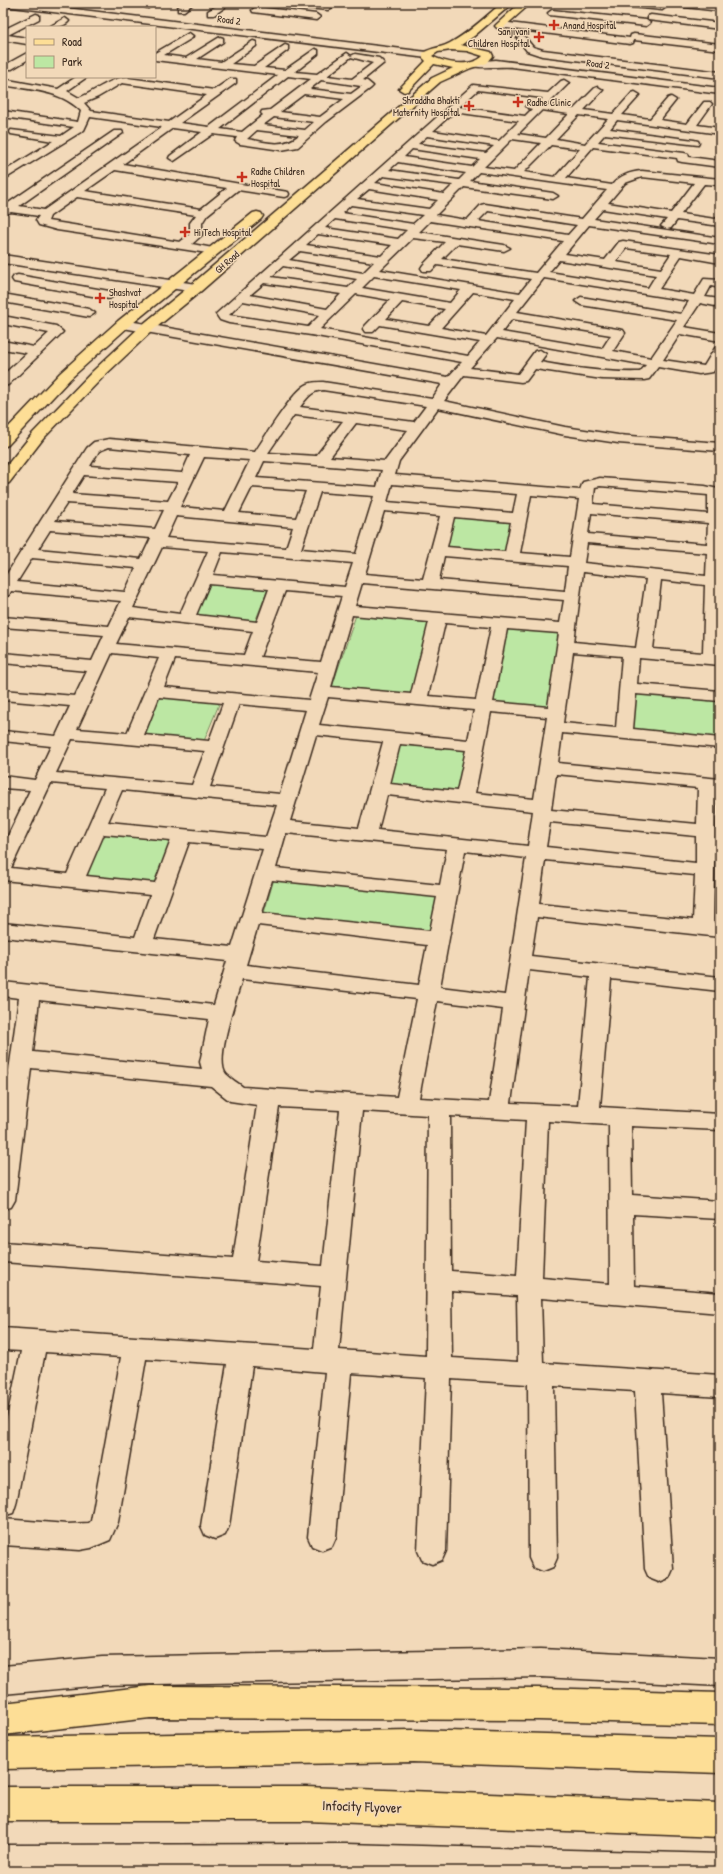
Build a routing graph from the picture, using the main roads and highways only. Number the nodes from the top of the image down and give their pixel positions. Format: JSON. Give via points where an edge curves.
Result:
{"nodes":[{"id":1,"x":508,"y":3,"type":"edge"},
{"id":2,"x":526,"y":3,"type":"edge"},
{"id":3,"x":492,"y":32,"type":"dead end"},
{"id":4,"x":451,"y":47,"type":"junction"},
{"id":5,"x":432,"y":55,"type":"junction"},
{"id":6,"x":471,"y":65,"type":"junction"},
{"id":7,"x":393,"y":99,"type":"dead end"},
{"id":8,"x":296,"y":183,"type":"dead end"},
{"id":9,"x":3,"y":442,"type":"edge"},
{"id":10,"x":3,"y":480,"type":"edge"},
{"id":11,"x":720,"y":1709,"type":"edge"},
{"id":12,"x":3,"y":1719,"type":"edge"},
{"id":13,"x":3,"y":1753,"type":"edge"},
{"id":14,"x":720,"y":1756,"type":"edge"},
{"id":15,"x":3,"y":1804,"type":"edge"},
{"id":16,"x":720,"y":1820,"type":"edge"}],
"edges":[{"from":1,"to":4,"type":"main road"},
{"from":2,"to":3,"type":"main road"},
{"from":4,"to":5,"type":"main road"},
{"from":4,"to":6,"type":"main road","name":"GH Road","via":[[485,52]]},
{"from":5,"to":6,"type":"main road","via":[[448,65]]},
{"from":5,"to":7,"type":"main road","via":[[417,78]]},
{"from":6,"to":10,"type":"main road","name":"GH Road","via":[[436,80],[148,328],[98,374],[38,436]]},
{"from":8,"to":9,"type":"main road","name":"GH Road","via":[[123,324],[65,376]]},
{"from":11,"to":12,"type":"main road","via":[[538,1704],[150,1702]]},
{"from":13,"to":14,"type":"main road","via":[[413,1746]]},
{"from":15,"to":16,"type":"main road","name":"Infocity Flyover","via":[[306,1804]]}]}
